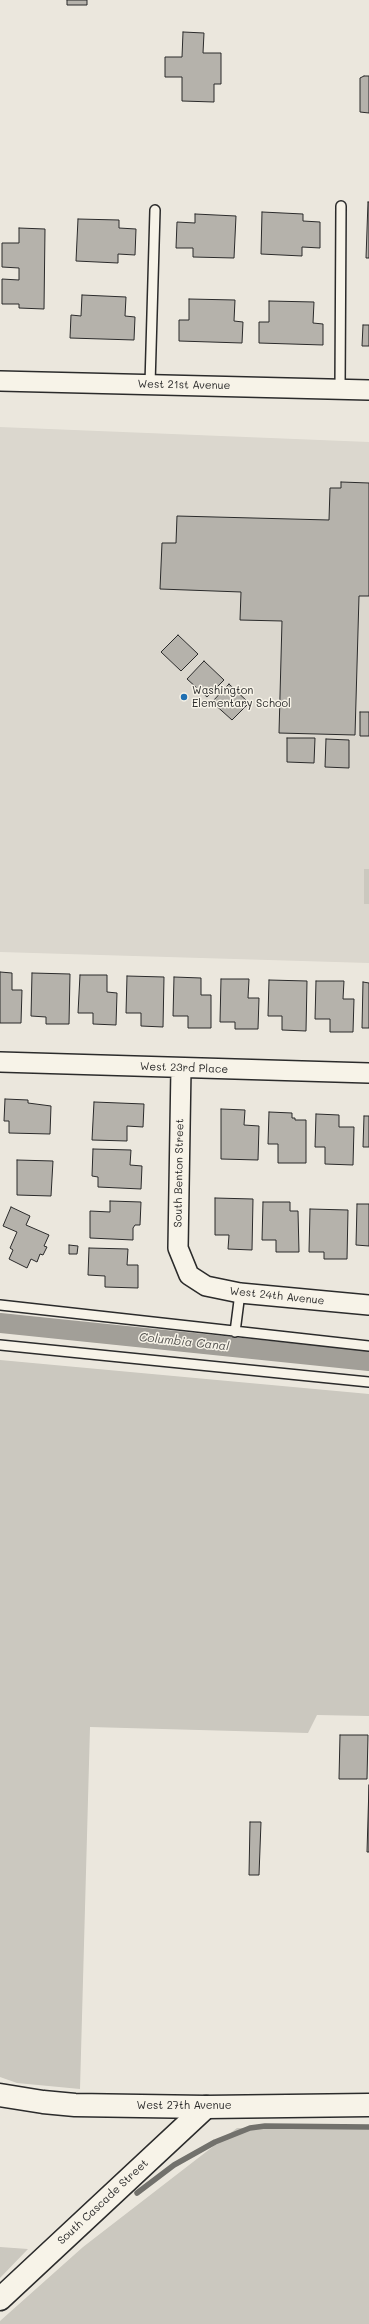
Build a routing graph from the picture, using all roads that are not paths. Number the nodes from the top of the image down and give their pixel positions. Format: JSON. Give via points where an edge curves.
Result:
{"nodes":[{"id":1,"x":341,"y":206,"type":"dead end"},
{"id":2,"x":155,"y":210,"type":"dead end"},
{"id":3,"x":0,"y":381,"type":"edge"},
{"id":4,"x":150,"y":384,"type":"junction"},
{"id":5,"x":340,"y":389,"type":"junction"},
{"id":6,"x":369,"y":390,"type":"edge"},
{"id":7,"x":0,"y":1062,"type":"edge"},
{"id":8,"x":181,"y":1068,"type":"junction"},
{"id":9,"x":369,"y":1073,"type":"edge"},
{"id":10,"x":189,"y":1275,"type":"joint"},
{"id":11,"x":240,"y":1293,"type":"junction"},
{"id":12,"x":0,"y":1305,"type":"edge"},
{"id":13,"x":369,"y":1305,"type":"edge"},
{"id":14,"x":235,"y":1332,"type":"junction"},
{"id":15,"x":0,"y":1345,"type":"edge"},
{"id":16,"x":369,"y":1346,"type":"edge"},
{"id":17,"x":369,"y":1382,"type":"edge"},
{"id":18,"x":0,"y":2095,"type":"edge"},
{"id":19,"x":369,"y":2105,"type":"edge"},
{"id":20,"x":206,"y":2107,"type":"junction"},
{"id":21,"x":0,"y":2299,"type":"edge"}],
"edges":[{"from":1,"to":5,"type":"lane"},
{"from":2,"to":4,"type":"lane"},
{"from":3,"to":4,"type":"street","name":"West 21st Avenue"},
{"from":4,"to":5,"type":"street","name":"West 21st Avenue"},
{"from":5,"to":6,"type":"street","name":"West 21st Avenue"},
{"from":7,"to":8,"type":"street","name":"West 23rd Place"},
{"from":8,"to":9,"type":"street","name":"West 23rd Place"},
{"from":8,"to":10,"type":"street","name":"South Benton Street","via":[[178,1248]]},
{"from":10,"to":11,"type":"street","name":"West 24th Avenue","via":[[206,1286]]},
{"from":11,"to":13,"type":"street","name":"West 24th Avenue"},
{"from":11,"to":14,"type":"lane"},
{"from":12,"to":14,"type":"lane"},
{"from":14,"to":16,"type":"lane"},
{"from":15,"to":17,"type":"lane"},
{"from":18,"to":20,"type":"main road","name":"West 27th Avenue","via":[[75,2105]]},
{"from":19,"to":20,"type":"main road","name":"West 27th Avenue"},
{"from":20,"to":21,"type":"main road","name":"South Cascade Street"}]}
